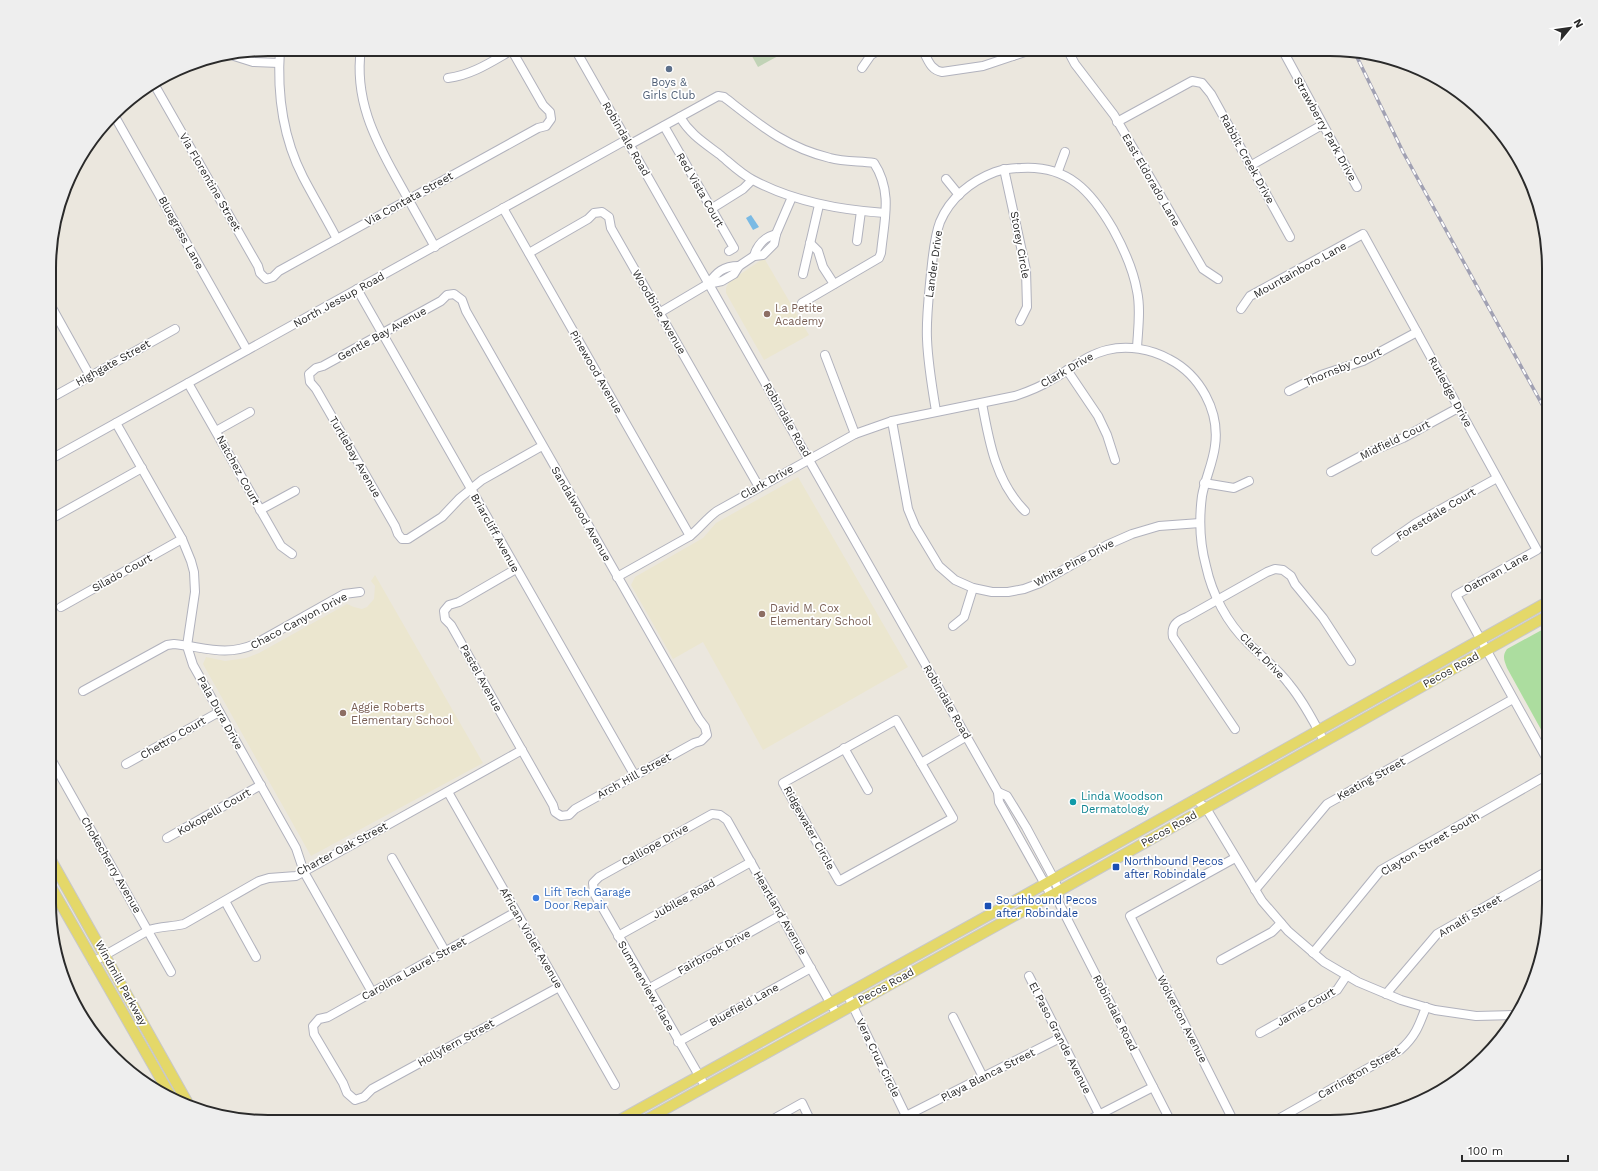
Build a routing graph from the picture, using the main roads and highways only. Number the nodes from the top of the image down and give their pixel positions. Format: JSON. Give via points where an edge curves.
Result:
{"nodes":[{"id":1,"x":1542,"y":604,"type":"edge"},
{"id":2,"x":1542,"y":618,"type":"edge"},
{"id":3,"x":56,"y":869,"type":"edge"},
{"id":4,"x":56,"y":896,"type":"edge"},
{"id":5,"x":957,"y":933,"type":"junction"},
{"id":6,"x":936,"y":958,"type":"junction"},
{"id":7,"x":166,"y":1089,"type":"edge"},
{"id":8,"x":185,"y":1098,"type":"edge"},
{"id":9,"x":629,"y":1115,"type":"edge"},
{"id":10,"x":654,"y":1115,"type":"edge"}],
"edges":[{"from":1,"to":5,"type":"main road","name":"Pecos Road"},
{"from":2,"to":6,"type":"main road","name":"Pecos Road"},
{"from":3,"to":8,"type":"main road","name":"Windmill Parkway"},
{"from":4,"to":7,"type":"main road","name":"Windmill Parkway"},
{"from":5,"to":6,"type":"main road","via":[[958,938]]},
{"from":5,"to":9,"type":"main road","name":"Pecos Road"},
{"from":6,"to":10,"type":"main road","name":"Pecos Road"}]}
